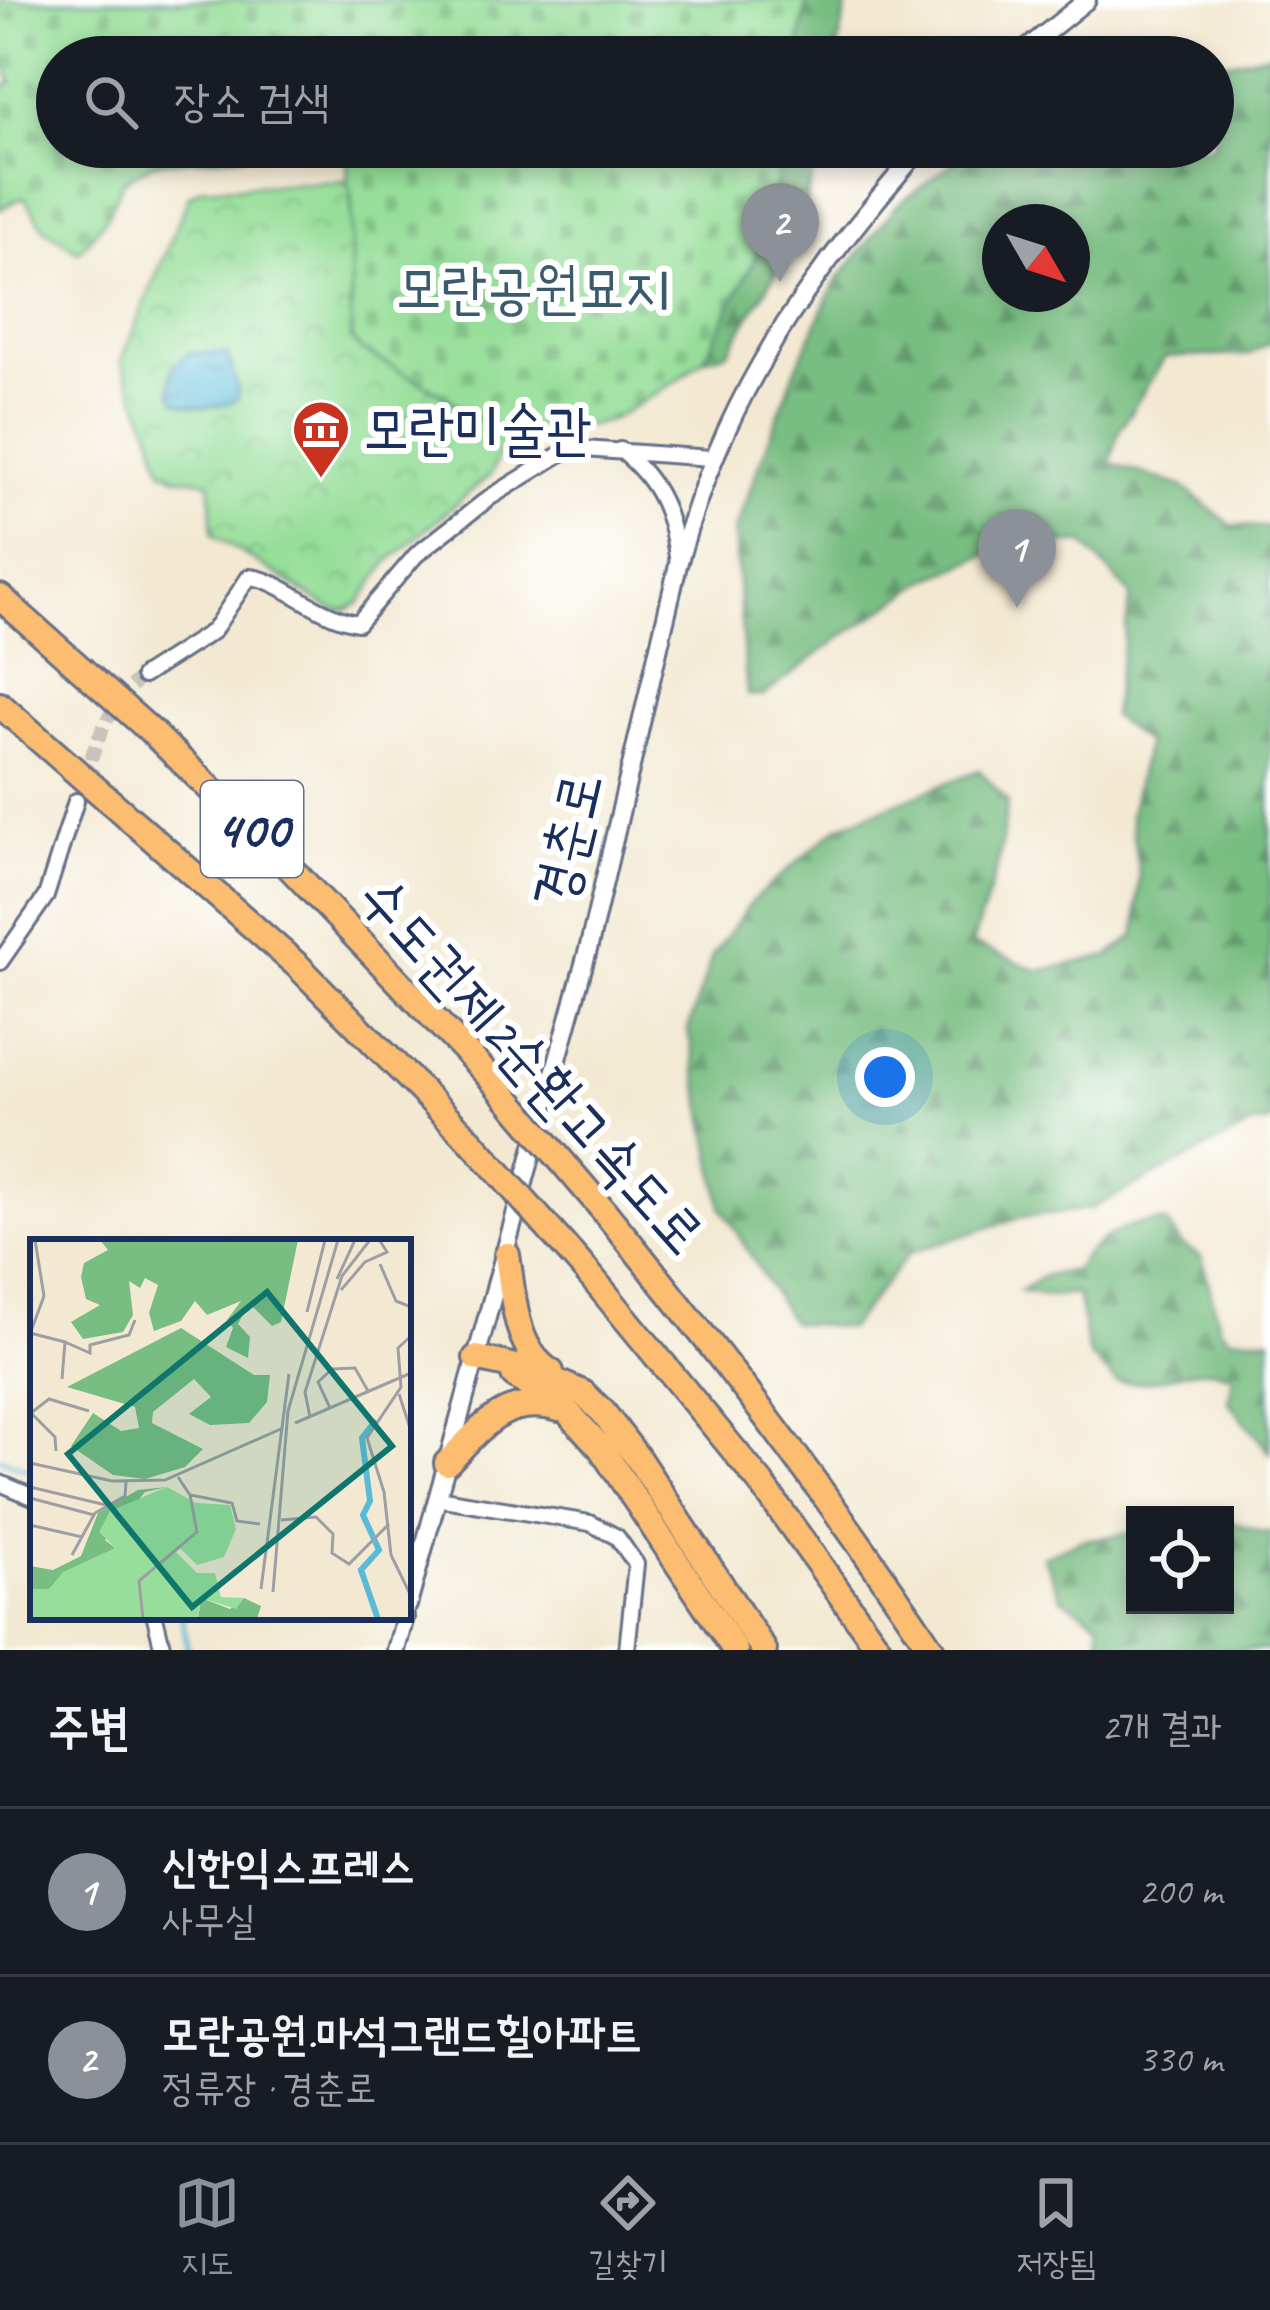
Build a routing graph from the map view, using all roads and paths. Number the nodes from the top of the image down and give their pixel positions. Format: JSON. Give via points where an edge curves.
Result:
{"nodes":[{"id":1,"x":1087,"y":0,"type":"edge"},
{"id":2,"x":1042,"y":36,"type":"edge"},
{"id":3,"x":904,"y":168,"type":"edge"},
{"id":4,"x":620,"y":450,"type":"junction"},
{"id":5,"x":711,"y":458,"type":"junction"},
{"id":6,"x":678,"y":565,"type":"junction"},
{"id":7,"x":0,"y":597,"type":"edge"},
{"id":8,"x":143,"y":676,"type":"tunnel mouth"},
{"id":9,"x":0,"y":705,"type":"edge"},
{"id":10,"x":76,"y":801,"type":"dead end"},
{"id":11,"x":0,"y":962,"type":"edge"},
{"id":12,"x":507,"y":1255,"type":"junction"},
{"id":13,"x":476,"y":1358,"type":"junction"},
{"id":14,"x":575,"y":1402,"type":"junction"},
{"id":15,"x":447,"y":1463,"type":"junction"},
{"id":16,"x":0,"y":1483,"type":"edge"},
{"id":17,"x":30,"y":1496,"type":"edge"},
{"id":18,"x":437,"y":1498,"type":"junction"},
{"id":19,"x":411,"y":1595,"type":"edge"},
{"id":20,"x":155,"y":1620,"type":"edge"},
{"id":21,"x":404,"y":1620,"type":"edge"},
{"id":22,"x":163,"y":1650,"type":"edge"},
{"id":23,"x":396,"y":1650,"type":"edge"},
{"id":24,"x":627,"y":1650,"type":"edge"},
{"id":25,"x":735,"y":1650,"type":"edge"},
{"id":26,"x":764,"y":1650,"type":"edge"},
{"id":27,"x":877,"y":1650,"type":"edge"},
{"id":28,"x":932,"y":1650,"type":"edge"}],
"edges":[{"from":1,"to":2,"type":"street"},
{"from":3,"to":5,"type":"street","name":"경춘로","via":[[809,285]]},
{"from":4,"to":5,"type":"street"},
{"from":4,"to":6,"type":"street","via":[[663,497]]},
{"from":4,"to":8,"type":"street","via":[[570,448],[489,498],[416,555],[358,623],[325,616],[249,577],[213,631]]},
{"from":5,"to":6,"type":"street","name":"경춘로"},
{"from":6,"to":12,"type":"street","name":"경춘로"},
{"from":7,"to":28,"type":"highway","name":"수도권제2순환고속도로","number":"400","bridge":true,"via":[[256,833],[489,1076],[802,1463]]},
{"from":9,"to":27,"type":"highway","name":"수도권제2순환고속도로","number":"400","bridge":true,"via":[[298,967],[471,1141],[747,1465]]},
{"from":10,"to":11,"type":"street","via":[[46,896]]},
{"from":12,"to":13,"type":"street","name":"경춘로"},
{"from":12,"to":14,"type":"highway","via":[[526,1348]]},
{"from":13,"to":14,"type":"highway","via":[[529,1370]]},
{"from":13,"to":15,"type":"street","name":"경춘로"},
{"from":14,"to":15,"type":"highway","via":[[509,1407]]},
{"from":14,"to":25,"type":"highway"},
{"from":14,"to":26,"type":"highway","via":[[637,1457]]},
{"from":15,"to":18,"type":"street","name":"경춘로"},
{"from":16,"to":17,"type":"street"},
{"from":18,"to":19,"type":"street","name":"경춘로"},
{"from":18,"to":24,"type":"street","via":[[573,1519],[617,1537],[636,1564]]},
{"from":20,"to":22,"type":"street"},
{"from":21,"to":23,"type":"street"}]}
